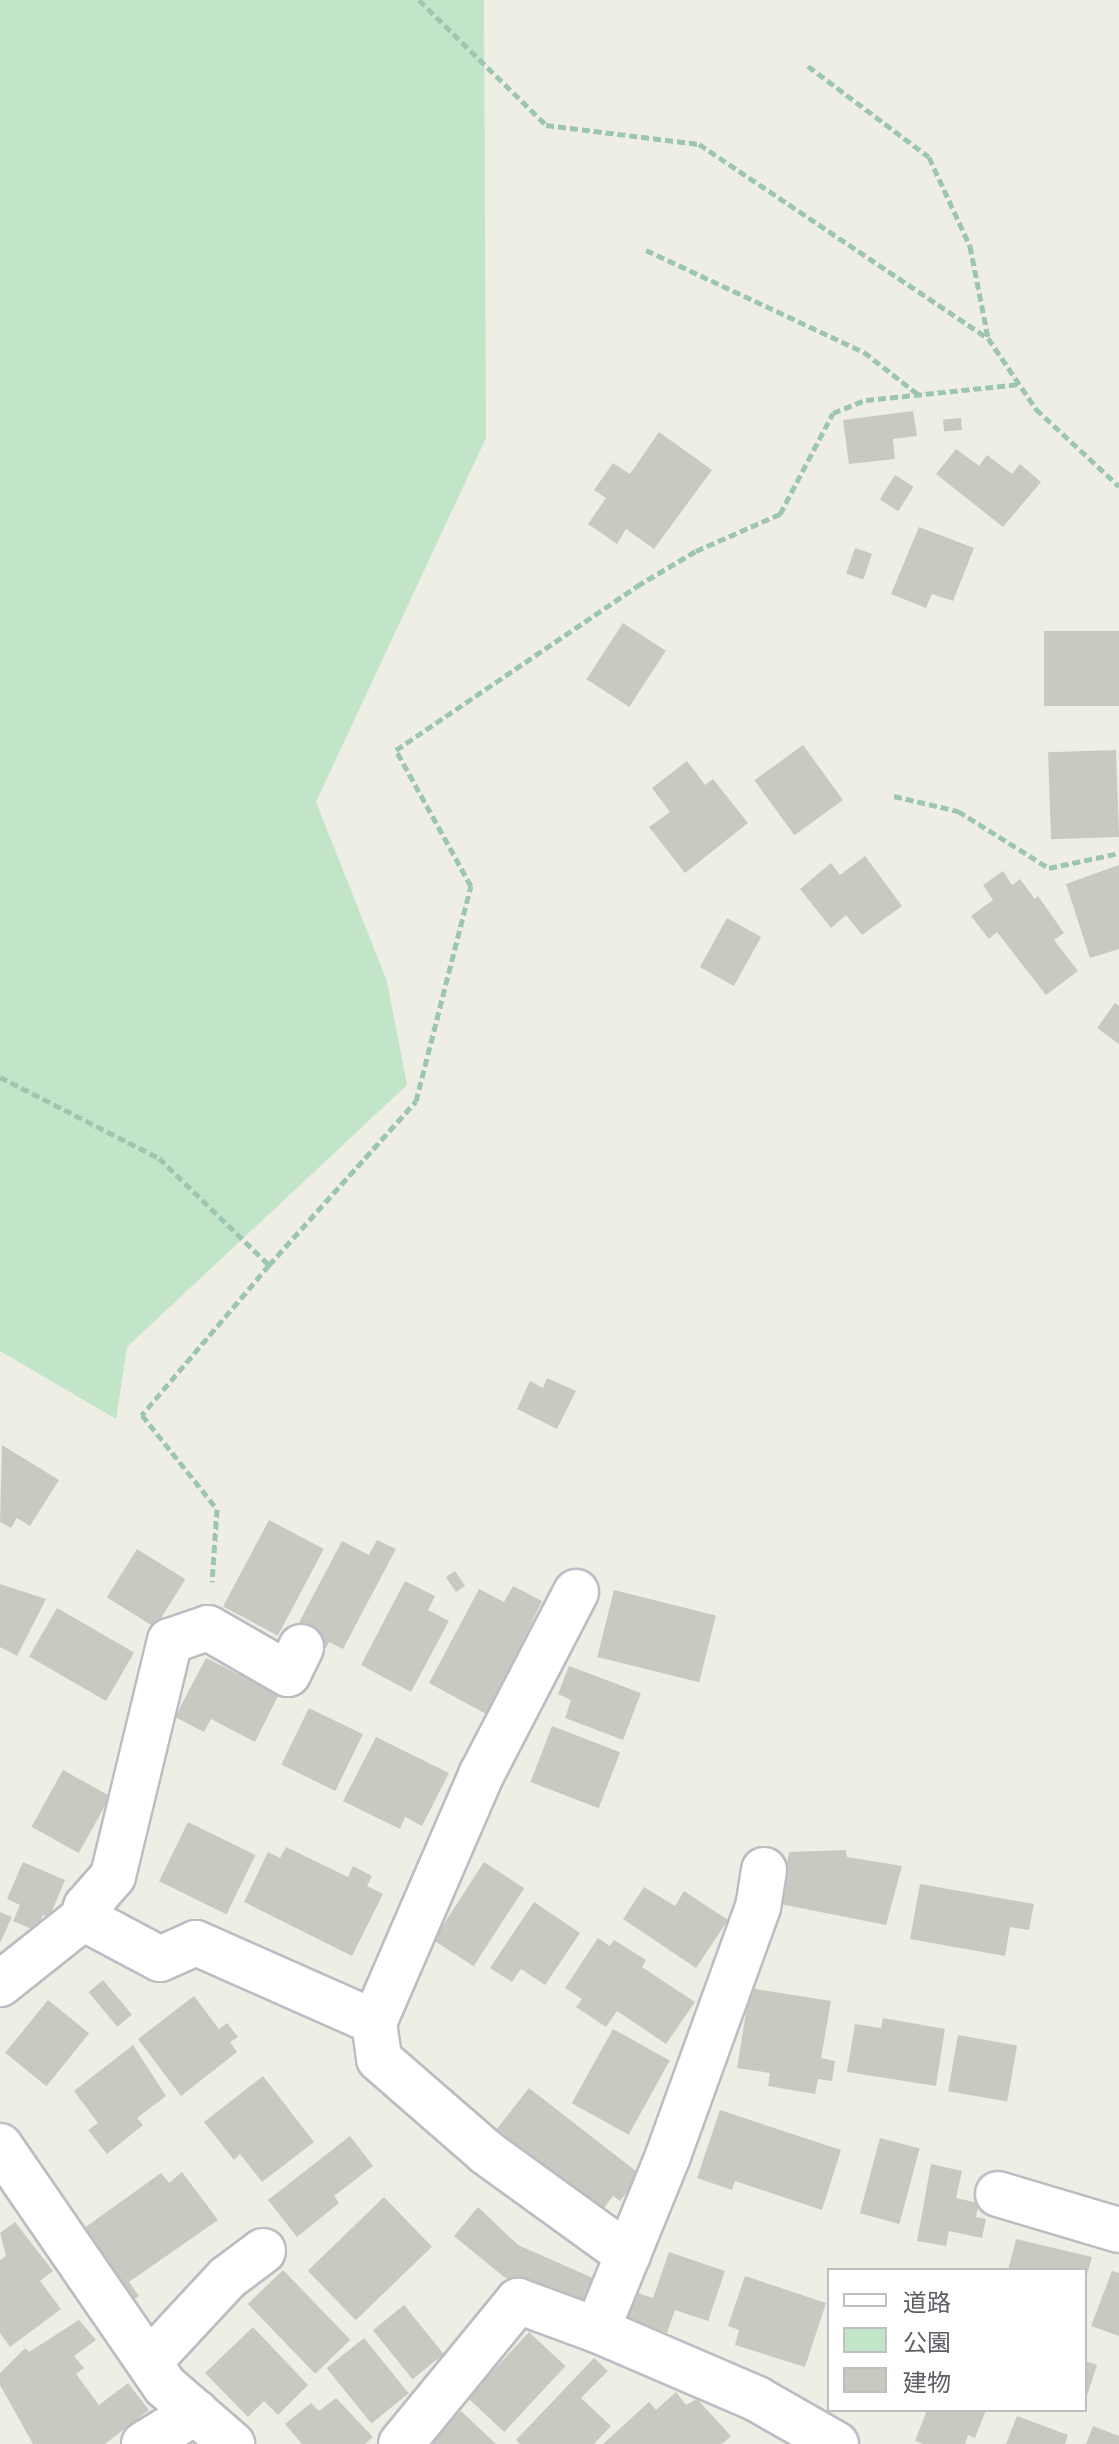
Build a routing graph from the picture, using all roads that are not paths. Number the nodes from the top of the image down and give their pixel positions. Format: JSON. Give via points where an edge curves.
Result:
{"nodes":[{"id":1,"x":576,"y":1592,"type":"dead end"},
{"id":2,"x":301,"y":1647,"type":"dead end"},
{"id":3,"x":764,"y":1870,"type":"dead end"},
{"id":4,"x":83,"y":1918,"type":"junction"},
{"id":5,"x":0,"y":1984,"type":"edge"},
{"id":6,"x":374,"y":2022,"type":"junction"},
{"id":7,"x":0,"y":2146,"type":"edge"},
{"id":8,"x":998,"y":2194,"type":"dead end"},
{"id":9,"x":1119,"y":2230,"type":"edge"},
{"id":10,"x":263,"y":2251,"type":"dead end"},
{"id":11,"x":628,"y":2255,"type":"junction"},
{"id":12,"x":597,"y":2330,"type":"junction"},
{"id":13,"x":149,"y":2362,"type":"junction"},
{"id":14,"x":196,"y":2412,"type":"junction"},
{"id":15,"x":144,"y":2444,"type":"edge"},
{"id":16,"x":232,"y":2444,"type":"edge"},
{"id":17,"x":401,"y":2444,"type":"edge"},
{"id":18,"x":836,"y":2444,"type":"edge"}],
"edges":[{"from":1,"to":6,"type":"street","via":[[482,1773]]},
{"from":2,"to":4,"type":"street","via":[[288,1674],[208,1628],[170,1641],[113,1876]]},
{"from":3,"to":11,"type":"street","via":[[758,1907]]},
{"from":4,"to":5,"type":"street"},
{"from":4,"to":6,"type":"street","via":[[160,1959],[196,1943]]},
{"from":6,"to":11,"type":"street","via":[[379,2059],[487,2153]]},
{"from":7,"to":13,"type":"street"},
{"from":8,"to":9,"type":"street"},
{"from":10,"to":13,"type":"street","via":[[227,2278]]},
{"from":11,"to":12,"type":"street"},
{"from":12,"to":17,"type":"street","via":[[518,2301]]},
{"from":12,"to":18,"type":"street","via":[[757,2399]]},
{"from":13,"to":14,"type":"street","via":[[165,2386]]},
{"from":14,"to":15,"type":"street"},
{"from":14,"to":16,"type":"street"}]}
